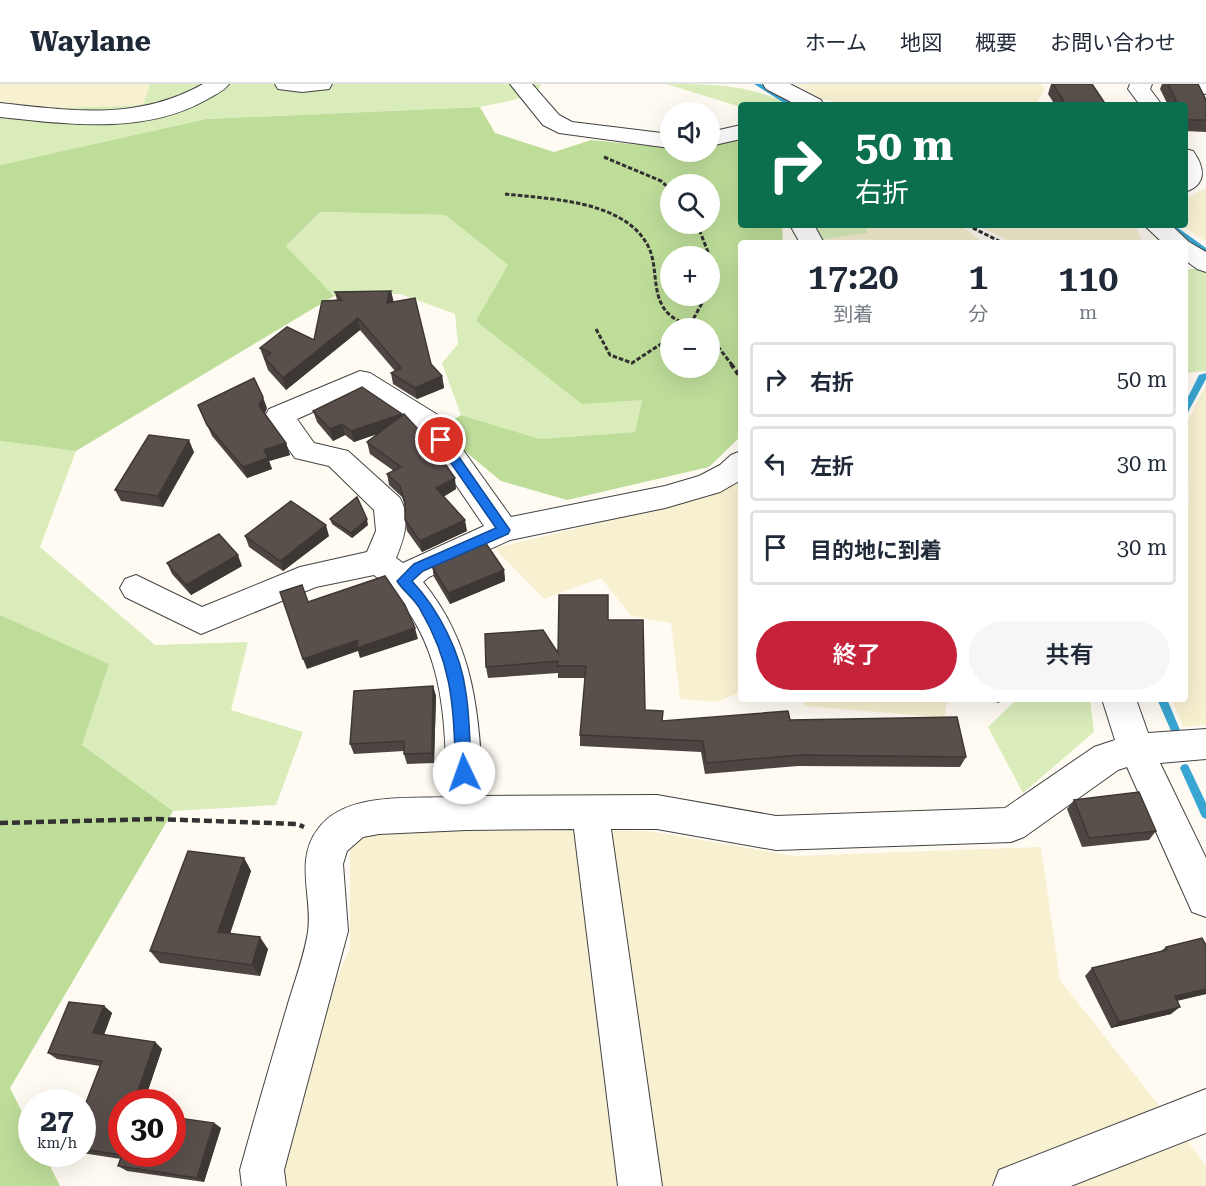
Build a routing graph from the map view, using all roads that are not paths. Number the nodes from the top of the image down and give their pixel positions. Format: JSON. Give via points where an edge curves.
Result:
{"nodes":[{"id":1,"x":218,"y":84,"type":"edge"},
{"id":2,"x":286,"y":84,"type":"edge"},
{"id":3,"x":321,"y":84,"type":"edge"},
{"id":4,"x":521,"y":84,"type":"edge"},
{"id":5,"x":774,"y":84,"type":"edge"},
{"id":6,"x":1141,"y":84,"type":"edge"},
{"id":7,"x":1190,"y":84,"type":"edge"},
{"id":8,"x":1206,"y":88,"type":"edge"},
{"id":9,"x":807,"y":102,"type":"edge"},
{"id":10,"x":1148,"y":102,"type":"edge"},
{"id":11,"x":0,"y":110,"type":"edge"},
{"id":12,"x":660,"y":140,"type":"edge"},
{"id":13,"x":1188,"y":160,"type":"edge"},
{"id":14,"x":1188,"y":184,"type":"edge"},
{"id":15,"x":1160,"y":228,"type":"edge"},
{"id":16,"x":1174,"y":240,"type":"edge"},
{"id":17,"x":1188,"y":250,"type":"edge"},
{"id":18,"x":1206,"y":264,"type":"edge"},
{"id":19,"x":738,"y":465,"type":"edge"},
{"id":20,"x":504,"y":530,"type":"junction"},
{"id":21,"x":378,"y":562,"type":"junction"},
{"id":22,"x":403,"y":581,"type":"junction"},
{"id":23,"x":136,"y":588,"type":"dead end"},
{"id":24,"x":1120,"y":702,"type":"edge"},
{"id":25,"x":1206,"y":744,"type":"edge"},
{"id":26,"x":1136,"y":749,"type":"junction"},
{"id":27,"x":590,"y":812,"type":"junction"},
{"id":28,"x":466,"y":813,"type":"junction"},
{"id":29,"x":1206,"y":900,"type":"edge"},
{"id":30,"x":1206,"y":1112,"type":"edge"},
{"id":31,"x":264,"y":1186,"type":"edge"},
{"id":32,"x":640,"y":1186,"type":"edge"},
{"id":33,"x":1015,"y":1186,"type":"edge"}],
"edges":[{"from":1,"to":11,"type":"street","via":[[173,106],[114,120]]},
{"from":2,"to":3,"type":"street"},
{"from":4,"to":12,"type":"street","via":[[551,120],[567,128]]},
{"from":5,"to":9,"type":"street"},
{"from":6,"to":10,"type":"street"},
{"from":7,"to":8,"type":"street"},
{"from":13,"to":14,"type":"street","via":[[1192,166]]},
{"from":15,"to":16,"type":"street"},
{"from":17,"to":18,"type":"street"},
{"from":19,"to":20,"type":"street","via":[[709,484]]},
{"from":20,"to":21,"type":"street","via":[[428,422],[360,380],[279,416],[305,452],[338,458],[389,506],[391,531]]},
{"from":20,"to":22,"type":"street","via":[[418,568]]},
{"from":21,"to":22,"type":"street"},
{"from":21,"to":23,"type":"street","via":[[311,576],[201,621]]},
{"from":22,"to":28,"type":"street","via":[[424,603],[449,654],[459,692]]},
{"from":24,"to":26,"type":"street"},
{"from":25,"to":26,"type":"street"},
{"from":26,"to":27,"type":"street","via":[[1107,758],[1011,825],[776,833],[657,812]]},
{"from":26,"to":29,"type":"street"},
{"from":27,"to":28,"type":"street"},
{"from":27,"to":32,"type":"street"},
{"from":28,"to":31,"type":"street","via":[[379,817],[353,823],[331,841],[324,864],[328,932],[262,1170]]},
{"from":30,"to":33,"type":"street"}]}
